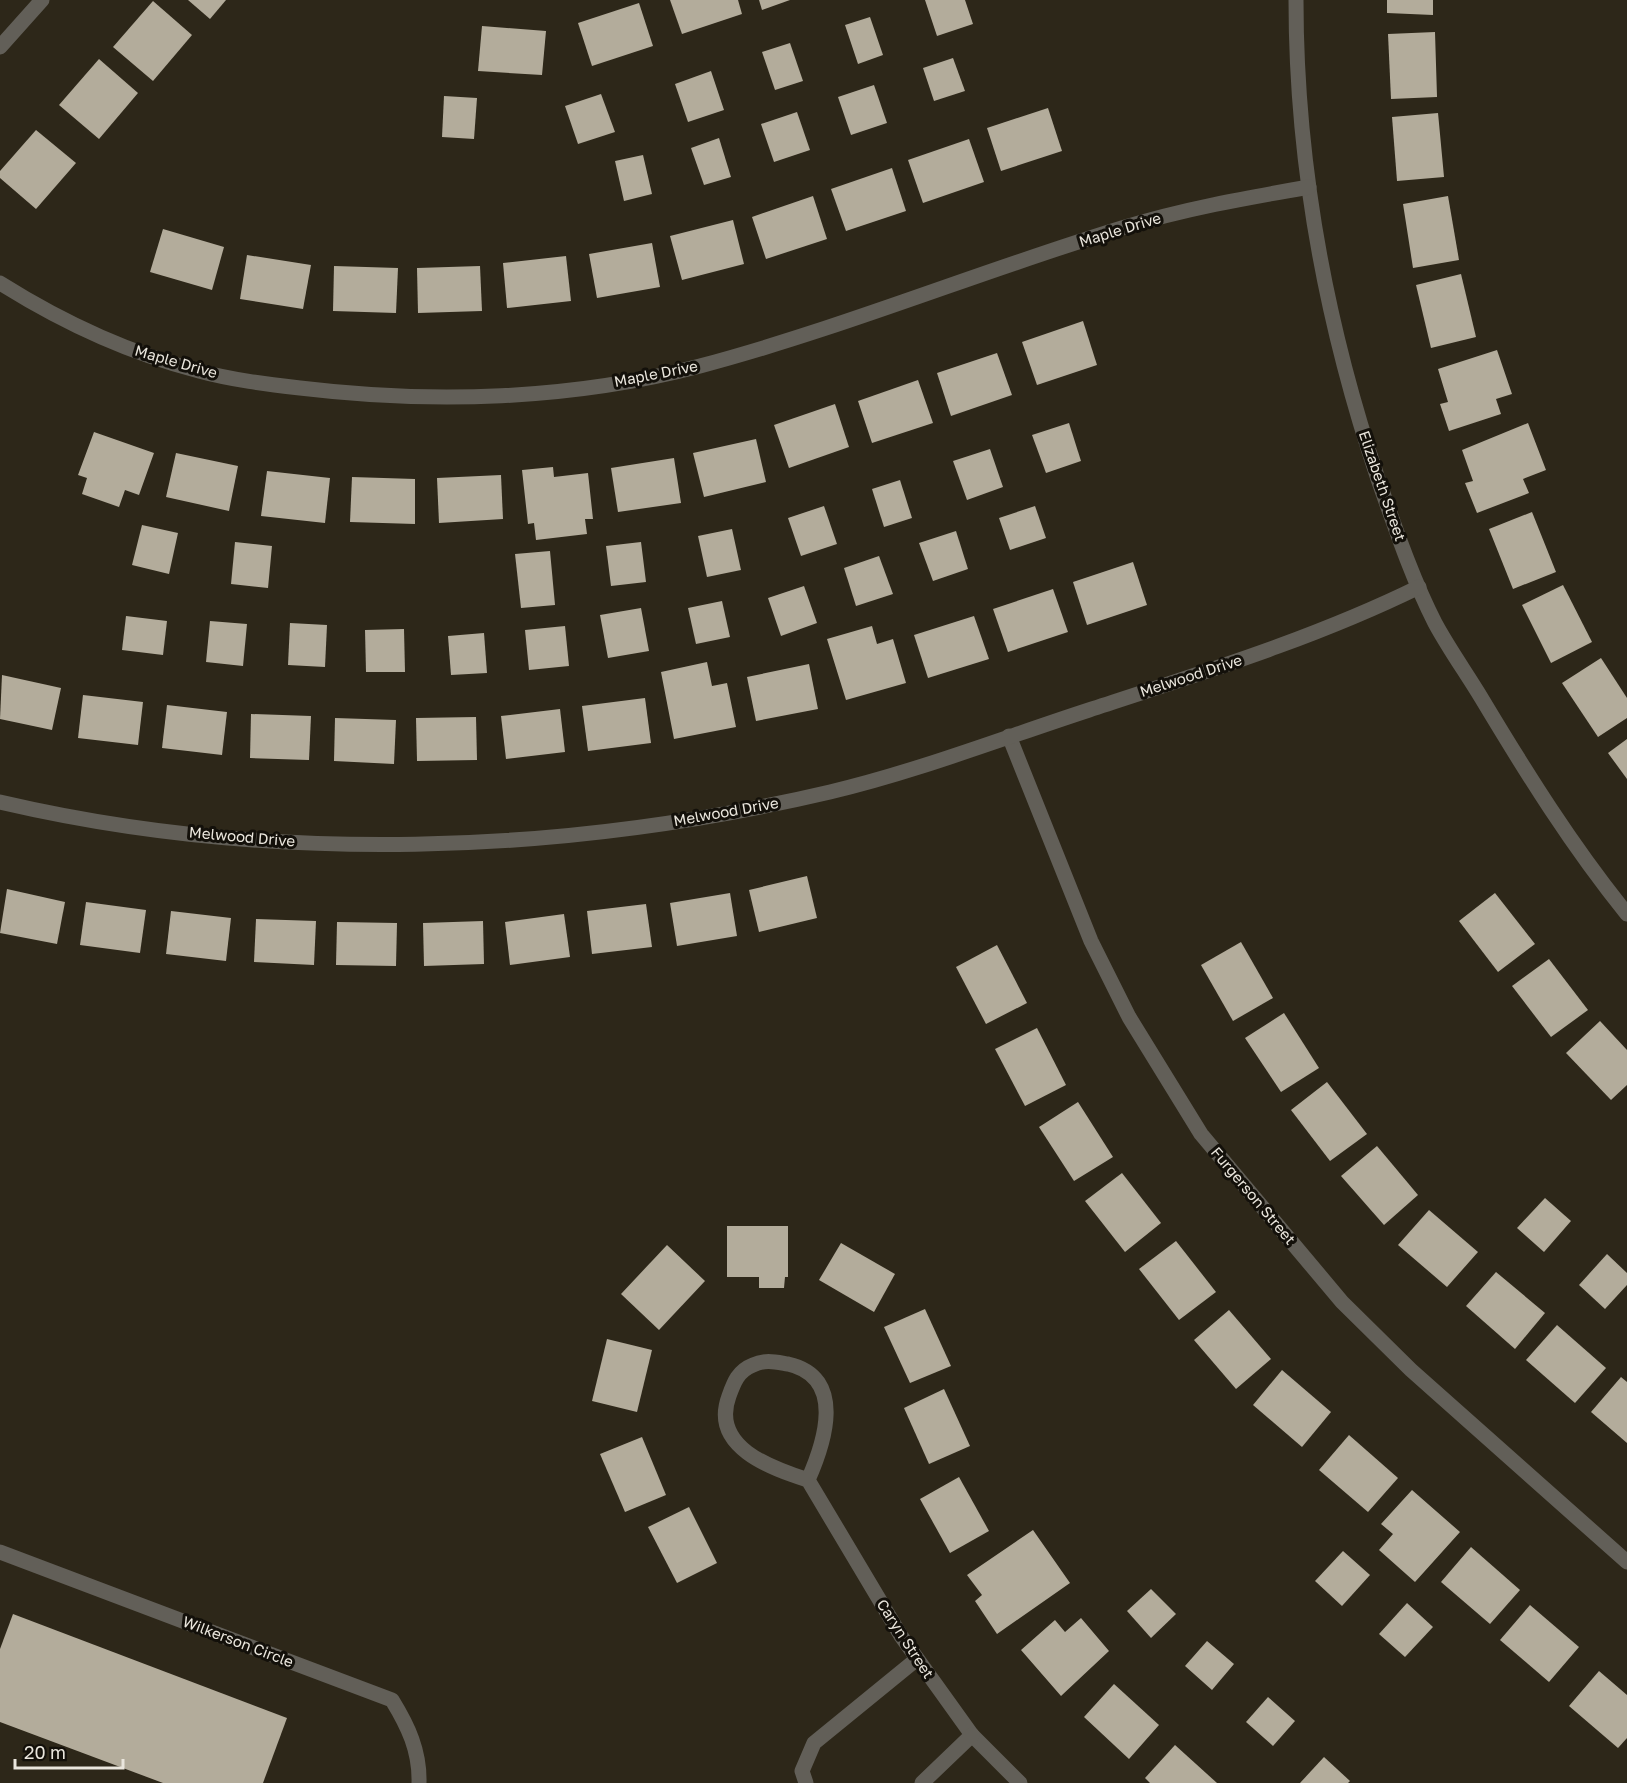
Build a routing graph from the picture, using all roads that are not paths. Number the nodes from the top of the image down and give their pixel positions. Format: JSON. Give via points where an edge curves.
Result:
{"nodes":[{"id":1,"x":42,"y":0,"type":"edge"},
{"id":2,"x":1296,"y":0,"type":"edge"},
{"id":3,"x":0,"y":47,"type":"edge"},
{"id":4,"x":1309,"y":187,"type":"junction"},
{"id":5,"x":0,"y":283,"type":"edge"},
{"id":6,"x":1419,"y":587,"type":"junction"},
{"id":7,"x":1009,"y":736,"type":"junction"},
{"id":8,"x":0,"y":802,"type":"edge"},
{"id":9,"x":1627,"y":914,"type":"edge"},
{"id":10,"x":808,"y":1480,"type":"junction"},
{"id":11,"x":0,"y":1552,"type":"edge"},
{"id":12,"x":1627,"y":1562,"type":"edge"},
{"id":13,"x":917,"y":1659,"type":"junction"},
{"id":14,"x":972,"y":1735,"type":"junction"},
{"id":15,"x":419,"y":1783,"type":"edge"},
{"id":16,"x":806,"y":1783,"type":"edge"},
{"id":17,"x":922,"y":1783,"type":"edge"},
{"id":18,"x":1020,"y":1783,"type":"edge"}],
"edges":[{"from":1,"to":3,"type":"street"},
{"from":2,"to":4,"type":"street","name":"Elizabeth Street","via":[[1296,54]]},
{"from":4,"to":5,"type":"street","name":"Maple Drive","via":[[1124,228],[782,343],[697,367],[567,390],[501,396],[347,393],[200,372],[118,345],[41,309]]},
{"from":4,"to":6,"type":"street","name":"Elizabeth Street","via":[[1312,226],[1347,385]]},
{"from":6,"to":7,"type":"street","name":"Melwood Drive","via":[[1272,650]]},
{"from":6,"to":9,"type":"street","name":"Elizabeth Street","via":[[1436,623],[1531,782]]},
{"from":7,"to":8,"type":"street","name":"Melwood Drive","via":[[915,770],[830,792],[717,815],[532,839],[419,844],[242,838],[136,827]]},
{"from":7,"to":12,"type":"street","name":"Furgerson Street","via":[[1091,941],[1134,1026],[1201,1134],[1342,1302],[1411,1370]]},
{"from":10,"to":10,"type":"street","via":[[826,1430],[824,1395],[816,1382],[792,1365],[770,1361],[754,1364],[739,1373],[733,1384],[725,1406],[727,1427],[742,1450],[771,1467]]},
{"from":10,"to":13,"type":"street","name":"Caryn Street"},
{"from":11,"to":15,"type":"street","name":"Wilkerson Circle","via":[[392,1700],[411,1731],[420,1768]]},
{"from":13,"to":14,"type":"street","name":"Caryn Street"},
{"from":13,"to":16,"type":"street","via":[[814,1743],[802,1771]]},
{"from":14,"to":17,"type":"street"},
{"from":14,"to":18,"type":"street","name":"Caryn Street"}]}
